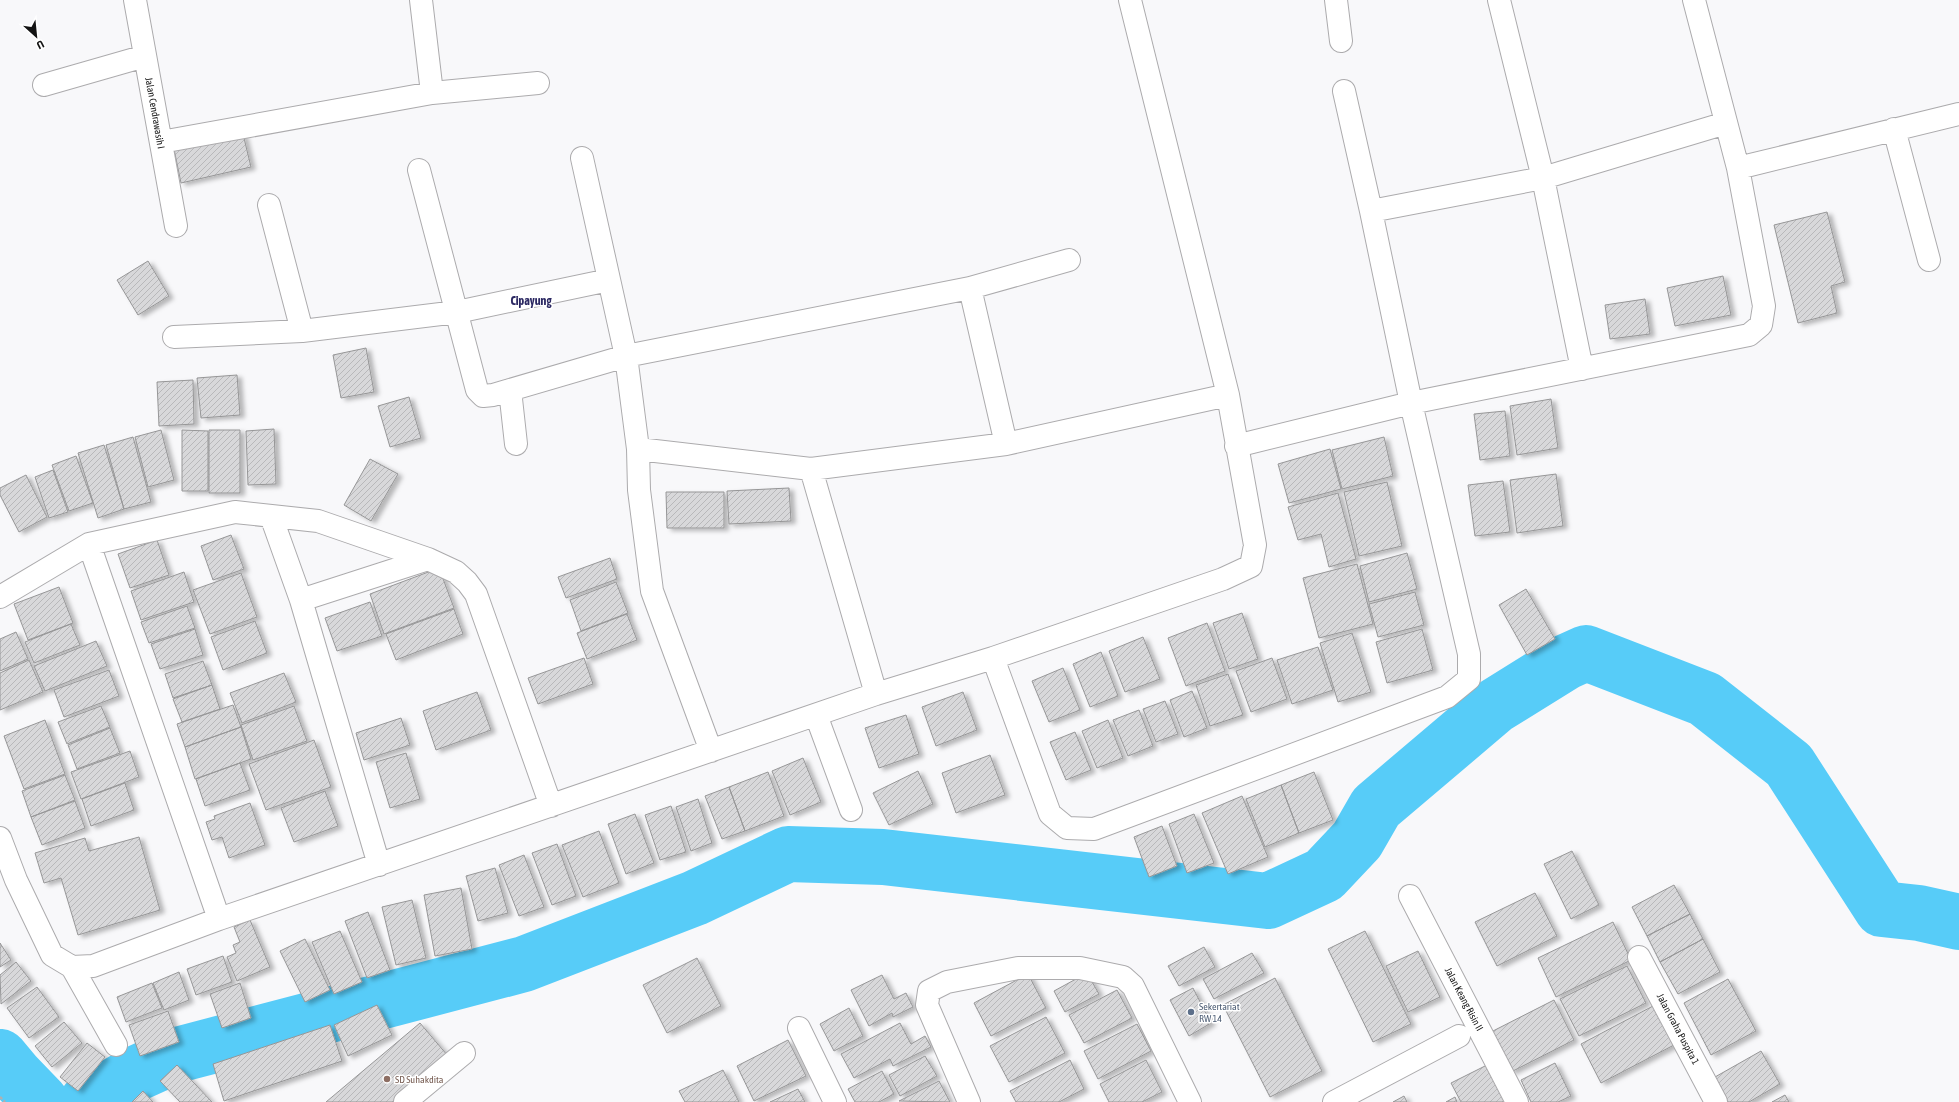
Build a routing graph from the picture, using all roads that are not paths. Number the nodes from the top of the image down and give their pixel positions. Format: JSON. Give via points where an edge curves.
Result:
{"nodes":[{"id":1,"x":135,"y":0,"type":"edge"},
{"id":2,"x":421,"y":0,"type":"edge"},
{"id":3,"x":1130,"y":0,"type":"edge"},
{"id":4,"x":1336,"y":0,"type":"edge"},
{"id":5,"x":1499,"y":0,"type":"edge"},
{"id":6,"x":1700,"y":1,"type":"edge"},
{"id":7,"x":1340,"y":41,"type":"dead end"},
{"id":8,"x":145,"y":56,"type":"junction"},
{"id":9,"x":538,"y":83,"type":"dead end"},
{"id":10,"x":44,"y":85,"type":"dead end"},
{"id":11,"x":1344,"y":91,"type":"dead end"},
{"id":12,"x":432,"y":94,"type":"junction"},
{"id":13,"x":1959,"y":114,"type":"edge"},
{"id":14,"x":1726,"y":123,"type":"junction"},
{"id":15,"x":1894,"y":129,"type":"junction"},
{"id":16,"x":161,"y":142,"type":"junction"},
{"id":17,"x":582,"y":158,"type":"dead end"},
{"id":18,"x":1738,"y":168,"type":"junction"},
{"id":19,"x":419,"y":170,"type":"dead end"},
{"id":20,"x":1543,"y":178,"type":"junction"},
{"id":21,"x":269,"y":205,"type":"dead end"},
{"id":22,"x":1371,"y":211,"type":"junction"},
{"id":23,"x":176,"y":226,"type":"dead end"},
{"id":24,"x":1069,"y":260,"type":"dead end"},
{"id":25,"x":1929,"y":260,"type":"dead end"},
{"id":26,"x":609,"y":280,"type":"junction"},
{"id":27,"x":970,"y":288,"type":"junction"},
{"id":28,"x":457,"y":312,"type":"junction"},
{"id":29,"x":302,"y":331,"type":"junction"},
{"id":30,"x":174,"y":337,"type":"dead end"},
{"id":31,"x":626,"y":356,"type":"junction"},
{"id":32,"x":1582,"y":369,"type":"junction"},
{"id":33,"x":510,"y":390,"type":"junction"},
{"id":34,"x":1228,"y":395,"type":"junction"},
{"id":35,"x":1411,"y":403,"type":"junction"},
{"id":36,"x":516,"y":444,"type":"dead end"},
{"id":37,"x":1006,"y":444,"type":"junction"},
{"id":38,"x":1236,"y":446,"type":"junction"},
{"id":39,"x":638,"y":449,"type":"junction"},
{"id":40,"x":811,"y":469,"type":"junction"},
{"id":41,"x":271,"y":516,"type":"junction"},
{"id":42,"x":89,"y":544,"type":"junction"},
{"id":43,"x":428,"y":559,"type":"junction"},
{"id":44,"x":0,"y":597,"type":"edge"},
{"id":45,"x":301,"y":600,"type":"junction"},
{"id":46,"x":993,"y":658,"type":"junction"},
{"id":47,"x":876,"y":694,"type":"junction"},
{"id":48,"x":816,"y":716,"type":"junction"},
{"id":49,"x":711,"y":751,"type":"junction"},
{"id":50,"x":551,"y":806,"type":"junction"},
{"id":51,"x":851,"y":810,"type":"dead end"},
{"id":52,"x":0,"y":838,"type":"edge"},
{"id":53,"x":379,"y":865,"type":"junction"},
{"id":54,"x":1410,"y":896,"type":"dead end"},
{"id":55,"x":219,"y":919,"type":"junction"},
{"id":56,"x":1639,"y":957,"type":"dead end"},
{"id":57,"x":72,"y":967,"type":"junction"},
{"id":58,"x":799,"y":1028,"type":"dead end"},
{"id":59,"x":1459,"y":1036,"type":"dead end"},
{"id":60,"x":116,"y":1045,"type":"dead end"},
{"id":61,"x":464,"y":1053,"type":"dead end"},
{"id":62,"x":405,"y":1102,"type":"edge"},
{"id":63,"x":835,"y":1102,"type":"edge"},
{"id":64,"x":970,"y":1102,"type":"edge"},
{"id":65,"x":1190,"y":1102,"type":"edge"},
{"id":66,"x":1334,"y":1102,"type":"edge"},
{"id":67,"x":1517,"y":1102,"type":"edge"},
{"id":68,"x":1716,"y":1102,"type":"edge"}],
"edges":[{"from":1,"to":8,"type":"street","name":"Jalan Cendrawasih I"},
{"from":2,"to":12,"type":"street"},
{"from":3,"to":34,"type":"street"},
{"from":4,"to":7,"type":"street"},
{"from":5,"to":20,"type":"street"},
{"from":6,"to":14,"type":"street"},
{"from":8,"to":10,"type":"street"},
{"from":8,"to":16,"type":"street","name":"Jalan Cendrawasih I"},
{"from":9,"to":12,"type":"street"},
{"from":11,"to":22,"type":"street"},
{"from":12,"to":16,"type":"street"},
{"from":13,"to":15,"type":"street"},
{"from":14,"to":18,"type":"street"},
{"from":14,"to":20,"type":"street"},
{"from":15,"to":18,"type":"street"},
{"from":15,"to":25,"type":"street"},
{"from":16,"to":23,"type":"street","name":"Jalan Cendrawasih I"},
{"from":17,"to":26,"type":"street"},
{"from":18,"to":32,"type":"street","via":[[1764,306],[1761,325],[1749,335]]},
{"from":19,"to":28,"type":"street"},
{"from":20,"to":22,"type":"street"},
{"from":20,"to":32,"type":"street"},
{"from":21,"to":29,"type":"street"},
{"from":22,"to":35,"type":"street"},
{"from":24,"to":27,"type":"street"},
{"from":26,"to":28,"type":"street"},
{"from":26,"to":31,"type":"street"},
{"from":27,"to":31,"type":"street"},
{"from":27,"to":37,"type":"street"},
{"from":28,"to":29,"type":"street"},
{"from":28,"to":33,"type":"street","via":[[477,390],[483,396]]},
{"from":29,"to":30,"type":"street"},
{"from":31,"to":33,"type":"street"},
{"from":31,"to":39,"type":"street"},
{"from":32,"to":35,"type":"street"},
{"from":33,"to":36,"type":"street"},
{"from":34,"to":37,"type":"street"},
{"from":34,"to":38,"type":"street"},
{"from":35,"to":38,"type":"street"},
{"from":35,"to":46,"type":"street","via":[[1469,654],[1469,679],[1447,698],[1094,829],[1067,828],[1050,814]]},
{"from":37,"to":40,"type":"street"},
{"from":38,"to":46,"type":"street","via":[[1255,545],[1251,566],[1223,579]]},
{"from":39,"to":40,"type":"street"},
{"from":39,"to":49,"type":"street","via":[[639,490],[652,591]]},
{"from":40,"to":47,"type":"street"},
{"from":41,"to":42,"type":"street","via":[[235,512]]},
{"from":41,"to":43,"type":"street","via":[[318,521]]},
{"from":41,"to":45,"type":"street"},
{"from":42,"to":44,"type":"street"},
{"from":42,"to":55,"type":"street"},
{"from":43,"to":45,"type":"street"},
{"from":43,"to":50,"type":"street","via":[[456,572],[476,594]]},
{"from":45,"to":53,"type":"street"},
{"from":46,"to":47,"type":"street"},
{"from":47,"to":48,"type":"street"},
{"from":48,"to":49,"type":"street"},
{"from":48,"to":51,"type":"street"},
{"from":49,"to":50,"type":"street"},
{"from":50,"to":53,"type":"street"},
{"from":52,"to":57,"type":"street","via":[[16,880],[52,955]]},
{"from":53,"to":55,"type":"street"},
{"from":54,"to":67,"type":"street","name":"Jalan Keang Risin II"},
{"from":55,"to":57,"type":"street","via":[[94,966]]},
{"from":56,"to":68,"type":"street","name":"Jalan Graha Puspita 1"},
{"from":57,"to":60,"type":"street"},
{"from":58,"to":63,"type":"street"},
{"from":59,"to":66,"type":"street"},
{"from":61,"to":62,"type":"street"},
{"from":64,"to":65,"type":"street","via":[[927,1005],[929,991],[947,982],[1018,968],[1080,968],[1123,977],[1133,986]]}]}
